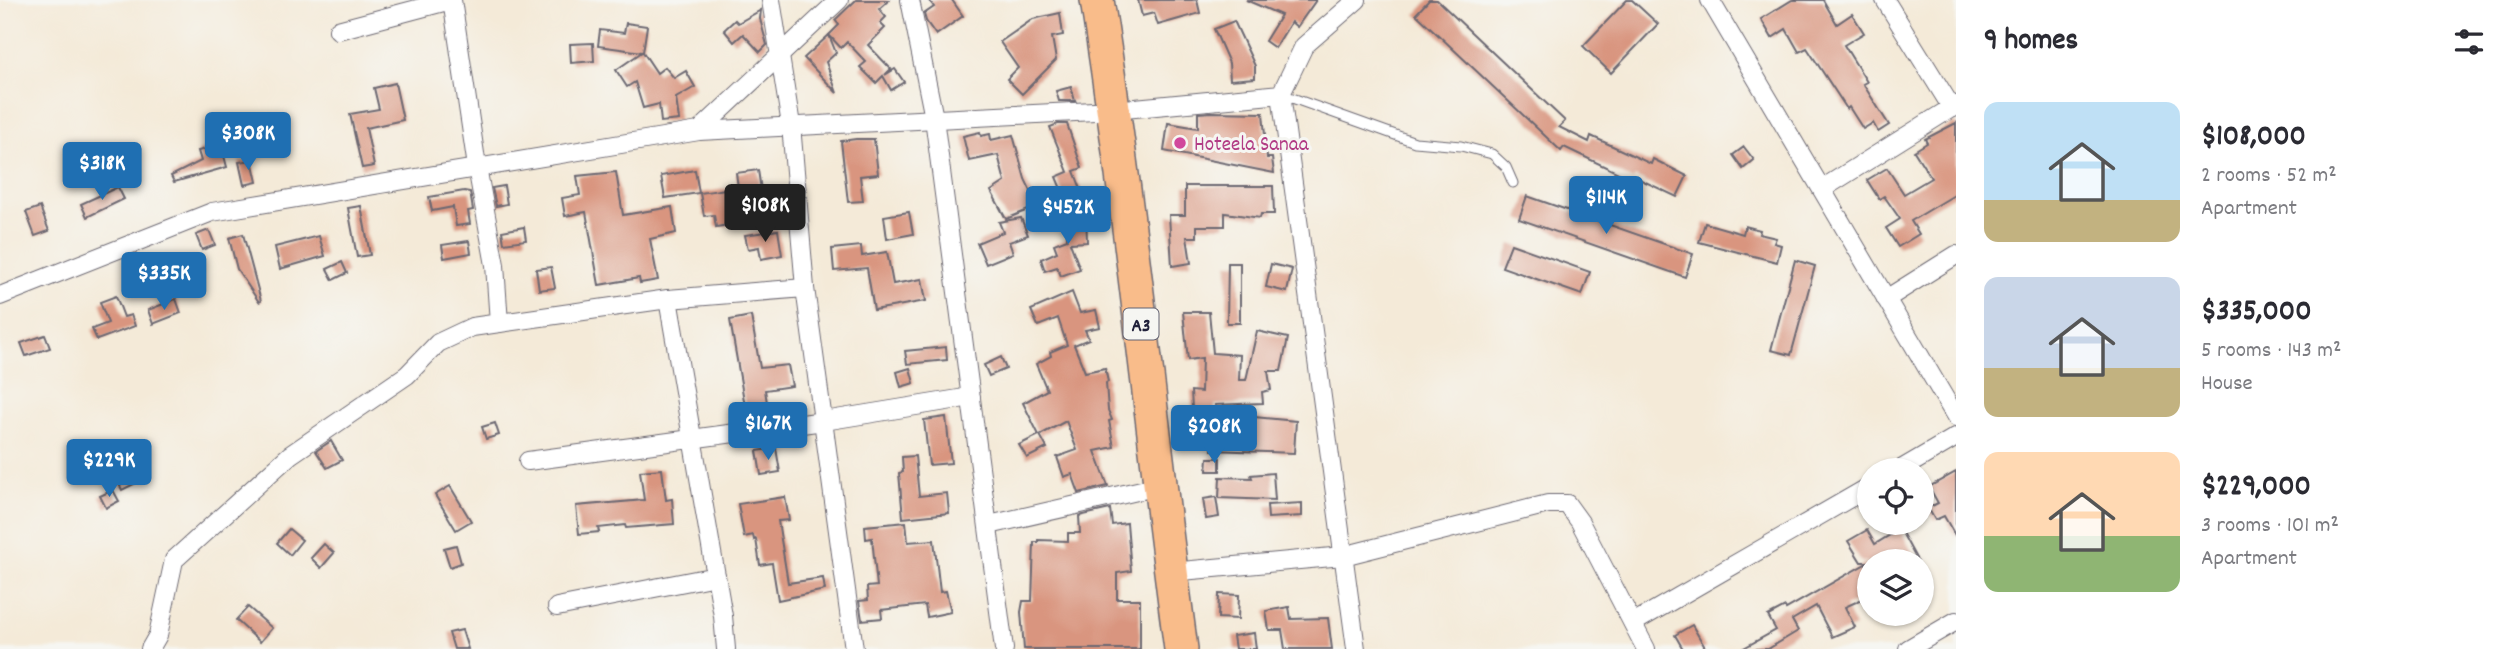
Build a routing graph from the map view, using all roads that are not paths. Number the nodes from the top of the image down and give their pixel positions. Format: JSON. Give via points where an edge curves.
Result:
{"nodes":[{"id":1,"x":451,"y":0,"type":"edge"},
{"id":2,"x":771,"y":0,"type":"edge"},
{"id":3,"x":839,"y":0,"type":"edge"},
{"id":4,"x":909,"y":0,"type":"edge"},
{"id":5,"x":1097,"y":0,"type":"edge"},
{"id":6,"x":1710,"y":0,"type":"edge"},
{"id":7,"x":1885,"y":0,"type":"edge"},
{"id":8,"x":1354,"y":1,"type":"edge"},
{"id":9,"x":338,"y":30,"type":"dead end"},
{"id":10,"x":781,"y":54,"type":"junction"},
{"id":11,"x":1281,"y":94,"type":"junction"},
{"id":12,"x":1954,"y":107,"type":"edge"},
{"id":13,"x":1114,"y":110,"type":"junction"},
{"id":14,"x":934,"y":118,"type":"junction"},
{"id":15,"x":791,"y":125,"type":"junction"},
{"id":16,"x":699,"y":131,"type":"junction"},
{"id":17,"x":477,"y":167,"type":"junction"},
{"id":18,"x":1513,"y":183,"type":"dead end"},
{"id":19,"x":1822,"y":189,"type":"junction"},
{"id":20,"x":1956,"y":255,"type":"edge"},
{"id":21,"x":805,"y":288,"type":"junction"},
{"id":22,"x":0,"y":296,"type":"edge"},
{"id":23,"x":668,"y":299,"type":"junction"},
{"id":24,"x":1886,"y":299,"type":"junction"},
{"id":25,"x":499,"y":323,"type":"junction"},
{"id":26,"x":971,"y":397,"type":"junction"},
{"id":27,"x":1956,"y":417,"type":"edge"},
{"id":28,"x":824,"y":421,"type":"junction"},
{"id":29,"x":1956,"y":437,"type":"edge"},
{"id":30,"x":691,"y":438,"type":"junction"},
{"id":31,"x":1920,"y":458,"type":"edge"},
{"id":32,"x":528,"y":461,"type":"dead end"},
{"id":33,"x":1159,"y":486,"type":"junction"},
{"id":34,"x":1857,"y":494,"type":"edge"},
{"id":35,"x":989,"y":526,"type":"junction"},
{"id":36,"x":1343,"y":556,"type":"junction"},
{"id":37,"x":1171,"y":572,"type":"junction"},
{"id":38,"x":716,"y":576,"type":"junction"},
{"id":39,"x":557,"y":607,"type":"dead end"},
{"id":40,"x":1956,"y":621,"type":"edge"},
{"id":41,"x":1633,"y":623,"type":"junction"},
{"id":42,"x":150,"y":649,"type":"edge"},
{"id":43,"x":726,"y":649,"type":"edge"},
{"id":44,"x":854,"y":649,"type":"edge"},
{"id":45,"x":1004,"y":649,"type":"edge"},
{"id":46,"x":1181,"y":649,"type":"edge"},
{"id":47,"x":1356,"y":649,"type":"edge"},
{"id":48,"x":1646,"y":649,"type":"edge"},
{"id":49,"x":1908,"y":649,"type":"edge"}],
"edges":[{"from":1,"to":9,"type":"street"},
{"from":1,"to":17,"type":"street"},
{"from":2,"to":10,"type":"street"},
{"from":3,"to":10,"type":"street"},
{"from":4,"to":14,"type":"street"},
{"from":5,"to":13,"type":"highway","number":"A3"},
{"from":6,"to":19,"type":"street"},
{"from":7,"to":12,"type":"street"},
{"from":8,"to":11,"type":"street","via":[[1304,46]]},
{"from":10,"to":15,"type":"street"},
{"from":10,"to":16,"type":"street"},
{"from":11,"to":13,"type":"street"},
{"from":11,"to":18,"type":"lane","via":[[1415,142],[1492,154],[1506,167]]},
{"from":11,"to":36,"type":"street"},
{"from":12,"to":19,"type":"street"},
{"from":13,"to":14,"type":"street"},
{"from":13,"to":33,"type":"highway","number":"A3"},
{"from":14,"to":15,"type":"street"},
{"from":14,"to":26,"type":"street"},
{"from":15,"to":16,"type":"street"},
{"from":15,"to":21,"type":"street"},
{"from":16,"to":17,"type":"street"},
{"from":17,"to":22,"type":"street","via":[[212,212]]},
{"from":17,"to":25,"type":"street","via":[[495,265]]},
{"from":19,"to":24,"type":"street"},
{"from":20,"to":24,"type":"street"},
{"from":21,"to":23,"type":"street"},
{"from":21,"to":28,"type":"street"},
{"from":23,"to":25,"type":"street"},
{"from":23,"to":30,"type":"street"},
{"from":24,"to":27,"type":"street"},
{"from":25,"to":42,"type":"street","via":[[472,327],[438,343],[407,375],[290,455],[174,560],[158,635]]},
{"from":26,"to":28,"type":"street"},
{"from":26,"to":35,"type":"street"},
{"from":28,"to":30,"type":"street"},
{"from":28,"to":44,"type":"street"},
{"from":29,"to":31,"type":"street"},
{"from":30,"to":32,"type":"street"},
{"from":30,"to":38,"type":"street"},
{"from":33,"to":35,"type":"street"},
{"from":33,"to":37,"type":"highway","number":"A3"},
{"from":34,"to":41,"type":"street"},
{"from":35,"to":45,"type":"street"},
{"from":36,"to":37,"type":"street"},
{"from":36,"to":41,"type":"street","via":[[1548,504],[1567,504]]},
{"from":36,"to":47,"type":"street"},
{"from":37,"to":46,"type":"highway","number":"A3"},
{"from":38,"to":39,"type":"street"},
{"from":38,"to":43,"type":"street"},
{"from":40,"to":49,"type":"street"},
{"from":41,"to":48,"type":"street"}]}
